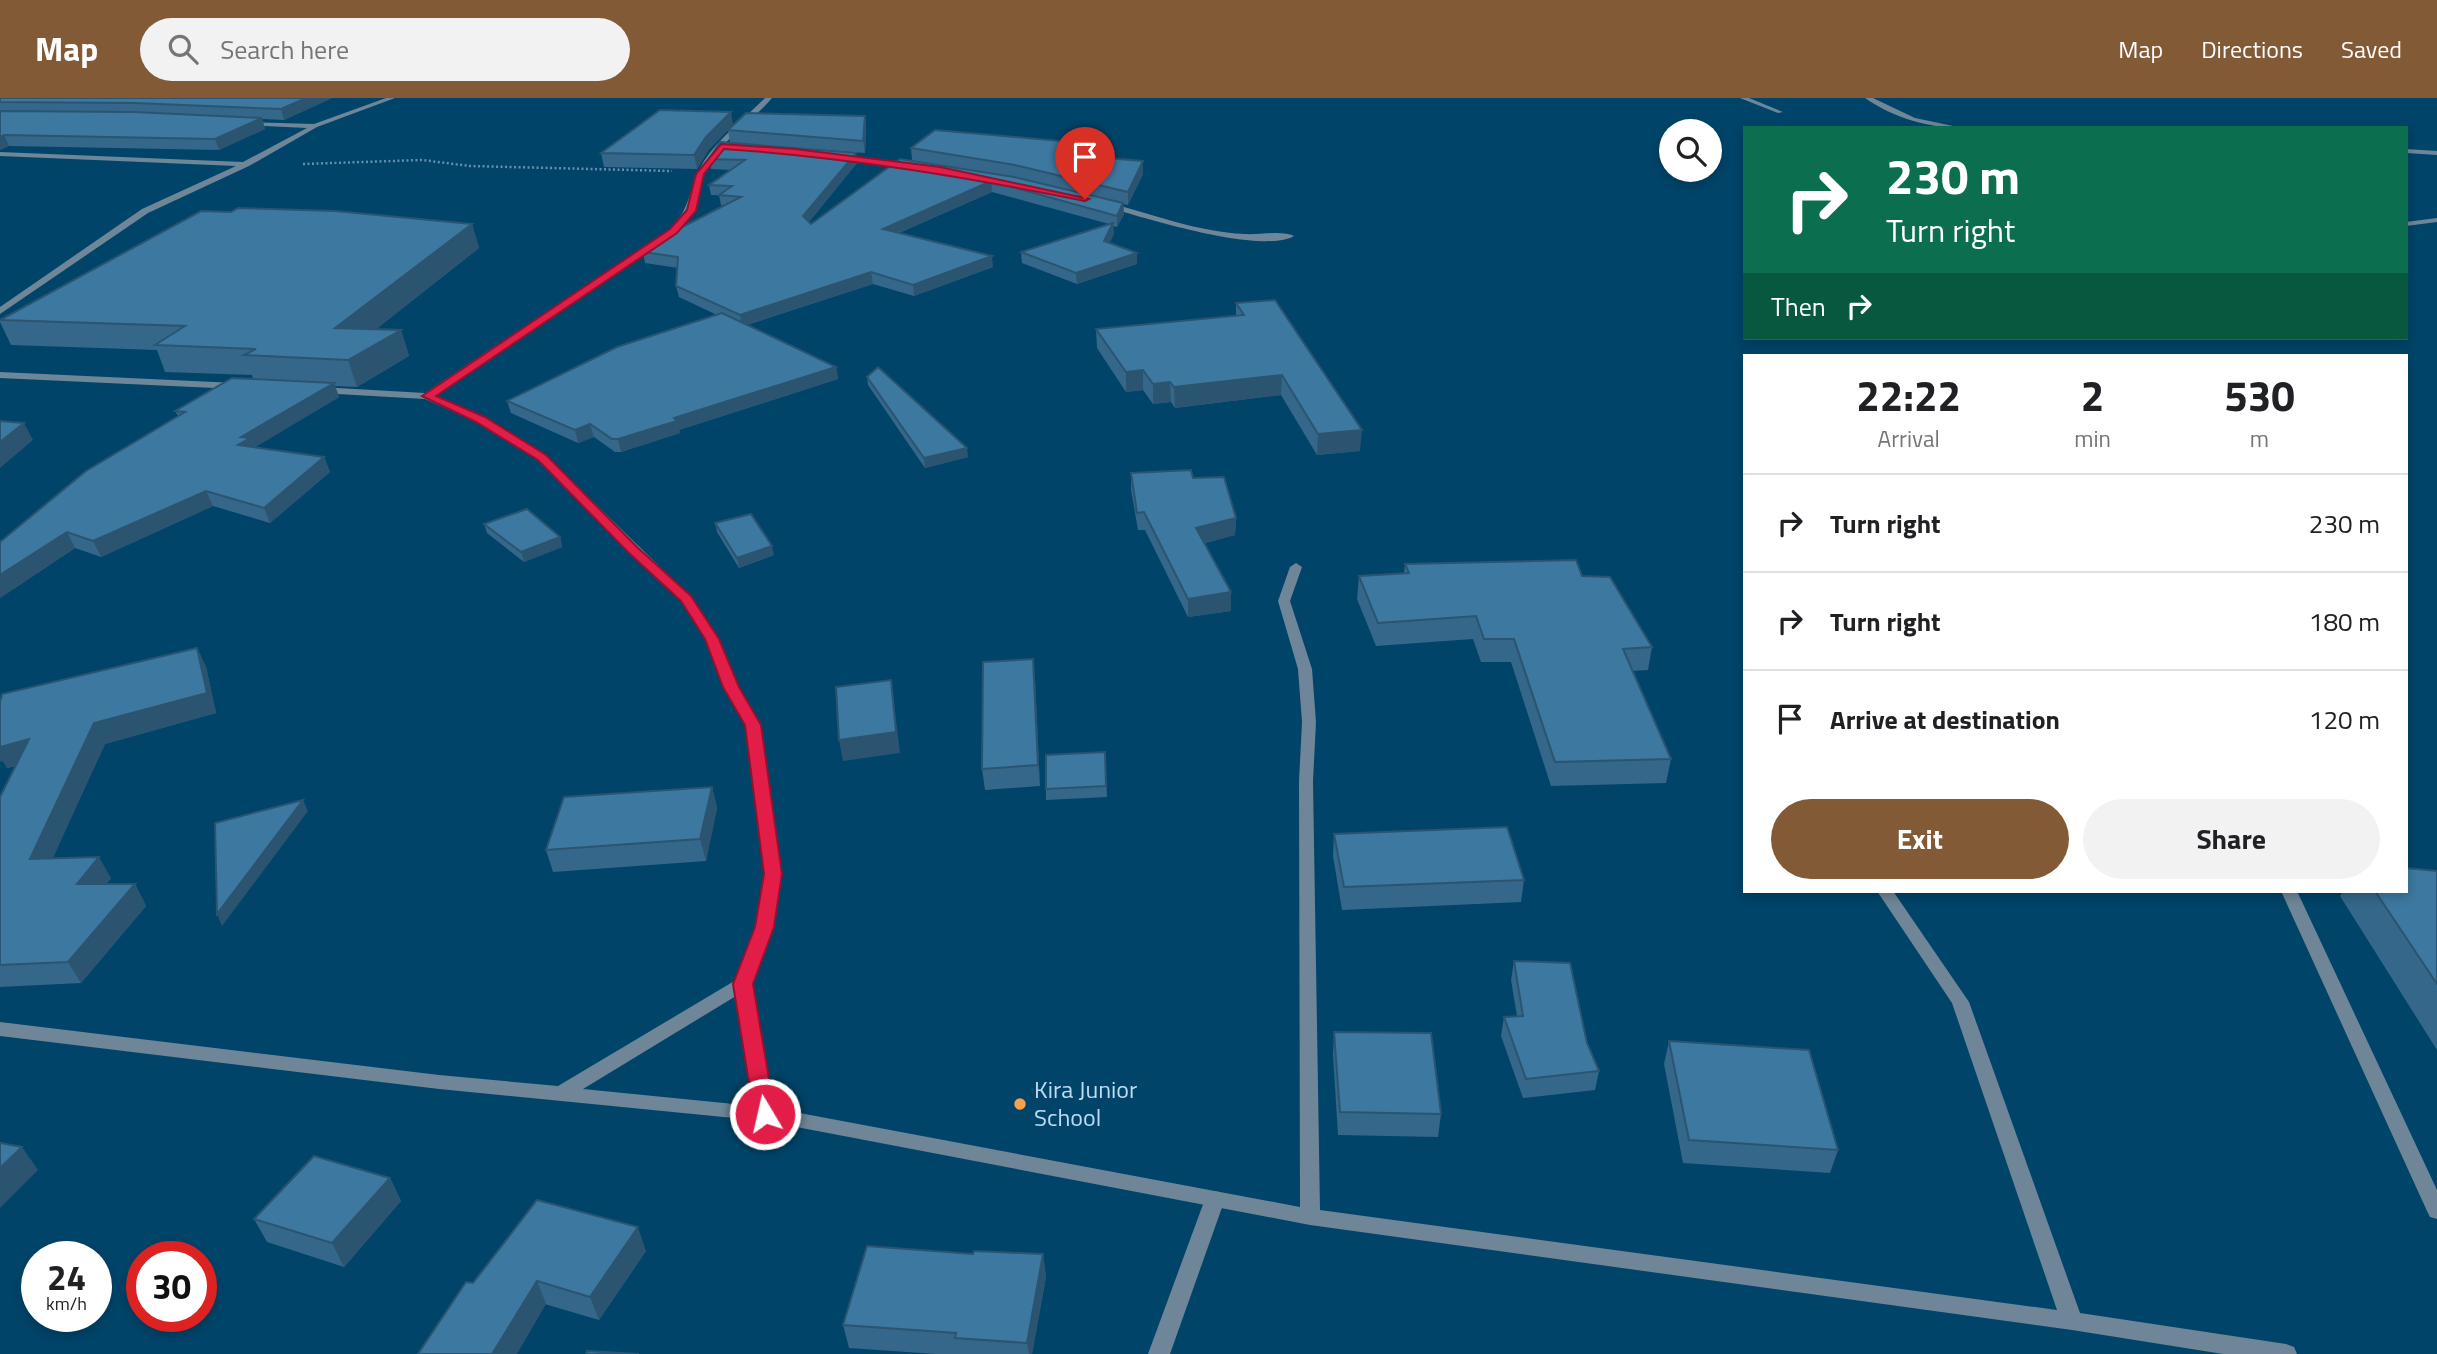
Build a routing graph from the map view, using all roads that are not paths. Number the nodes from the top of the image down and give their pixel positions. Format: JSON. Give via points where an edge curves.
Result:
{"nodes":[{"id":1,"x":392,"y":98,"type":"edge"},
{"id":2,"x":769,"y":98,"type":"edge"},
{"id":3,"x":1743,"y":98,"type":"edge"},
{"id":4,"x":1868,"y":98,"type":"edge"},
{"id":5,"x":1780,"y":112,"type":"dead end"},
{"id":6,"x":233,"y":122,"type":"edge"},
{"id":7,"x":315,"y":126,"type":"junction"},
{"id":8,"x":1948,"y":126,"type":"edge"},
{"id":9,"x":721,"y":147,"type":"junction"},
{"id":10,"x":733,"y":147,"type":"edge"},
{"id":11,"x":2408,"y":151,"type":"edge"},
{"id":12,"x":2437,"y":153,"type":"edge"},
{"id":13,"x":0,"y":154,"type":"edge"},
{"id":14,"x":822,"y":155,"type":"edge"},
{"id":15,"x":246,"y":164,"type":"junction"},
{"id":16,"x":927,"y":168,"type":"edge"},
{"id":17,"x":1100,"y":203,"type":"edge"},
{"id":18,"x":2437,"y":220,"type":"edge"},
{"id":19,"x":2408,"y":225,"type":"edge"},
{"id":20,"x":1290,"y":236,"type":"dead end"},
{"id":21,"x":0,"y":311,"type":"edge"},
{"id":22,"x":0,"y":375,"type":"edge"},
{"id":23,"x":243,"y":386,"type":"edge"},
{"id":24,"x":309,"y":389,"type":"edge"},
{"id":25,"x":427,"y":396,"type":"junction"},
{"id":26,"x":1296,"y":567,"type":"dead end"},
{"id":27,"x":1886,"y":893,"type":"edge"},
{"id":28,"x":2290,"y":893,"type":"edge"},
{"id":29,"x":743,"y":984,"type":"junction"},
{"id":30,"x":0,"y":1030,"type":"edge"},
{"id":31,"x":562,"y":1093,"type":"junction"},
{"id":32,"x":765,"y":1114,"type":"junction"},
{"id":33,"x":1215,"y":1199,"type":"junction"},
{"id":34,"x":2437,"y":1211,"type":"edge"},
{"id":35,"x":1310,"y":1217,"type":"junction"},
{"id":36,"x":2072,"y":1321,"type":"junction"},
{"id":37,"x":1159,"y":1354,"type":"edge"},
{"id":38,"x":2286,"y":1354,"type":"edge"}],
"edges":[{"from":1,"to":7,"type":"street"},
{"from":2,"to":9,"type":"street"},
{"from":3,"to":5,"type":"street"},
{"from":4,"to":8,"type":"street","via":[[1913,120]]},
{"from":6,"to":7,"type":"street"},
{"from":7,"to":15,"type":"street"},
{"from":9,"to":10,"type":"street"},
{"from":9,"to":25,"type":"street","via":[[700,174],[692,211],[673,231]]},
{"from":11,"to":12,"type":"street"},
{"from":13,"to":15,"type":"street"},
{"from":14,"to":16,"type":"street"},
{"from":15,"to":21,"type":"street","via":[[145,211]]},
{"from":17,"to":20,"type":"street","via":[[1226,236]]},
{"from":18,"to":19,"type":"street"},
{"from":22,"to":23,"type":"street"},
{"from":24,"to":25,"type":"street"},
{"from":25,"to":29,"type":"street","via":[[481,420],[542,457],[686,599],[712,639],[731,687],[753,725],[773,874],[764,927]]},
{"from":26,"to":35,"type":"street","via":[[1284,601],[1305,669],[1309,722]]},
{"from":27,"to":36,"type":"street","via":[[1959,1002]]},
{"from":28,"to":34,"type":"street"},
{"from":29,"to":31,"type":"street"},
{"from":29,"to":32,"type":"street"},
{"from":30,"to":31,"type":"street"},
{"from":31,"to":32,"type":"street"},
{"from":32,"to":33,"type":"street"},
{"from":33,"to":35,"type":"street"},
{"from":33,"to":37,"type":"street"},
{"from":35,"to":36,"type":"street"},
{"from":36,"to":38,"type":"street"}]}
